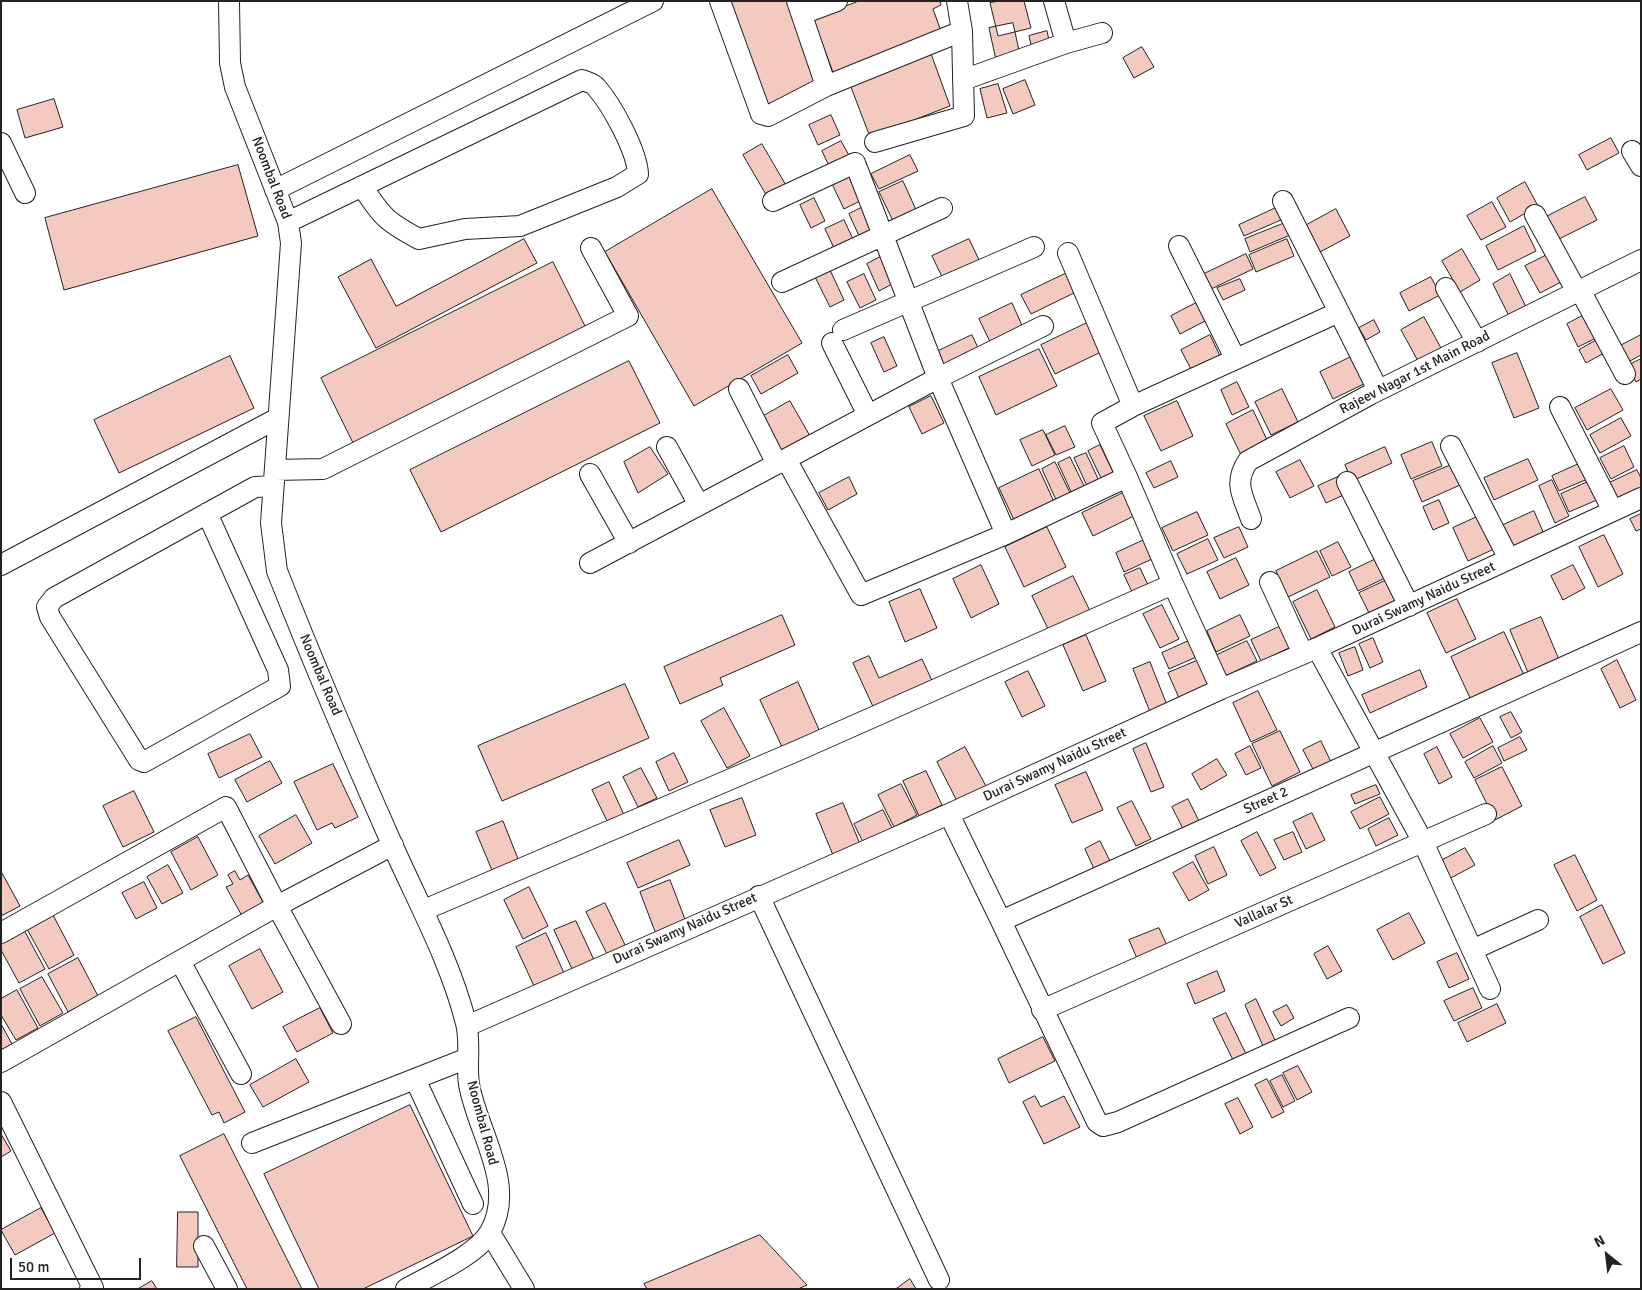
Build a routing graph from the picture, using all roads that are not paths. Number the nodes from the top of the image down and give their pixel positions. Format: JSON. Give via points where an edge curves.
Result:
{"nodes":[{"id":1,"x":229,"y":1,"type":"edge"},
{"id":2,"x":653,"y":1,"type":"edge"},
{"id":3,"x":720,"y":1,"type":"edge"},
{"id":4,"x":837,"y":1,"type":"edge"},
{"id":5,"x":957,"y":1,"type":"edge"},
{"id":6,"x":1054,"y":1,"type":"edge"},
{"id":7,"x":799,"y":8,"type":"edge"},
{"id":8,"x":962,"y":32,"type":"junction"},
{"id":9,"x":1102,"y":33,"type":"dead end"},
{"id":10,"x":1066,"y":43,"type":"junction"},
{"id":11,"x":963,"y":80,"type":"junction"},
{"id":12,"x":826,"y":86,"type":"junction"},
{"id":13,"x":875,"y":142,"type":"dead end"},
{"id":14,"x":1,"y":143,"type":"edge"},
{"id":15,"x":362,"y":186,"type":"junction"},
{"id":16,"x":275,"y":190,"type":"junction"},
{"id":17,"x":25,"y":193,"type":"dead end"},
{"id":18,"x":773,"y":201,"type":"dead end"},
{"id":19,"x":1283,"y":201,"type":"dead end"},
{"id":20,"x":942,"y":208,"type":"dead end"},
{"id":21,"x":1536,"y":215,"type":"dead end"},
{"id":22,"x":288,"y":222,"type":"junction"},
{"id":23,"x":884,"y":235,"type":"junction"},
{"id":24,"x":1179,"y":246,"type":"dead end"},
{"id":25,"x":1034,"y":247,"type":"dead end"},
{"id":26,"x":591,"y":248,"type":"dead end"},
{"id":27,"x":1068,"y":254,"type":"dead end"},
{"id":28,"x":1641,"y":260,"type":"edge"},
{"id":29,"x":782,"y":282,"type":"dead end"},
{"id":30,"x":1446,"y":288,"type":"dead end"},
{"id":31,"x":1578,"y":291,"type":"junction"},
{"id":32,"x":909,"y":301,"type":"junction"},
{"id":33,"x":1339,"y":312,"type":"junction"},
{"id":34,"x":1044,"y":326,"type":"dead end"},
{"id":35,"x":1477,"y":342,"type":"junction"},
{"id":36,"x":1235,"y":358,"type":"junction"},
{"id":37,"x":1624,"y":374,"type":"dead end"},
{"id":38,"x":938,"y":378,"type":"junction"},
{"id":39,"x":739,"y":389,"type":"dead end"},
{"id":40,"x":1378,"y":390,"type":"junction"},
{"id":41,"x":1133,"y":406,"type":"junction"},
{"id":42,"x":1560,"y":407,"type":"dead end"},
{"id":43,"x":868,"y":415,"type":"junction"},
{"id":44,"x":278,"y":418,"type":"junction"},
{"id":45,"x":667,"y":446,"type":"dead end"},
{"id":46,"x":1452,"y":446,"type":"dead end"},
{"id":47,"x":781,"y":461,"type":"junction"},
{"id":48,"x":590,"y":474,"type":"dead end"},
{"id":49,"x":1127,"y":477,"type":"junction"},
{"id":50,"x":274,"y":478,"type":"junction"},
{"id":51,"x":1347,"y":482,"type":"dead end"},
{"id":52,"x":1641,"y":498,"type":"edge"},
{"id":53,"x":699,"y":505,"type":"junction"},
{"id":54,"x":1613,"y":511,"type":"junction"},
{"id":55,"x":207,"y":513,"type":"junction"},
{"id":56,"x":1252,"y":519,"type":"dead end"},
{"id":57,"x":1006,"y":534,"type":"junction"},
{"id":58,"x":629,"y":543,"type":"junction"},
{"id":59,"x":1509,"y":559,"type":"junction"},
{"id":60,"x":590,"y":563,"type":"dead end"},
{"id":61,"x":1,"y":564,"type":"edge"},
{"id":62,"x":1270,"y":582,"type":"dead end"},
{"id":63,"x":1173,"y":584,"type":"junction"},
{"id":64,"x":1408,"y":606,"type":"junction"},
{"id":65,"x":1641,"y":632,"type":"edge"},
{"id":66,"x":1310,"y":651,"type":"junction"},
{"id":67,"x":1221,"y":688,"type":"junction"},
{"id":68,"x":1372,"y":752,"type":"junction"},
{"id":69,"x":949,"y":814,"type":"junction"},
{"id":70,"x":1486,"y":814,"type":"dead end"},
{"id":71,"x":1423,"y":842,"type":"junction"},
{"id":72,"x":393,"y":845,"type":"junction"},
{"id":73,"x":759,"y":896,"type":"junction"},
{"id":74,"x":277,"y":906,"type":"junction"},
{"id":75,"x":424,"y":910,"type":"junction"},
{"id":76,"x":1538,"y":920,"type":"dead end"},
{"id":77,"x":1001,"y":921,"type":"junction"},
{"id":78,"x":1,"y":933,"type":"edge"},
{"id":79,"x":1472,"y":950,"type":"junction"},
{"id":80,"x":180,"y":961,"type":"junction"},
{"id":81,"x":1490,"y":989,"type":"dead end"},
{"id":82,"x":1042,"y":1010,"type":"junction"},
{"id":83,"x":1349,"y":1018,"type":"dead end"},
{"id":84,"x":341,"y":1024,"type":"dead end"},
{"id":85,"x":467,"y":1026,"type":"junction"},
{"id":86,"x":468,"y":1058,"type":"junction"},
{"id":87,"x":1,"y":1062,"type":"edge"},
{"id":88,"x":241,"y":1074,"type":"dead end"},
{"id":89,"x":415,"y":1079,"type":"junction"},
{"id":90,"x":1,"y":1102,"type":"edge"},
{"id":91,"x":252,"y":1143,"type":"dead end"},
{"id":92,"x":473,"y":1204,"type":"dead end"},
{"id":93,"x":490,"y":1233,"type":"junction"},
{"id":94,"x":204,"y":1246,"type":"dead end"},
{"id":95,"x":939,"y":1280,"type":"dead end"},
{"id":96,"x":90,"y":1289,"type":"edge"},
{"id":97,"x":227,"y":1289,"type":"edge"},
{"id":98,"x":406,"y":1289,"type":"edge"},
{"id":99,"x":524,"y":1289,"type":"edge"}],
"edges":[{"from":1,"to":16,"type":"street","name":"Noombal Road","via":[[230,63],[235,87]]},
{"from":2,"to":16,"type":"street"},
{"from":3,"to":12,"type":"street","via":[[761,114],[768,116]]},
{"from":4,"to":7,"type":"street"},
{"from":5,"to":8,"type":"street"},
{"from":6,"to":10,"type":"street"},
{"from":7,"to":12,"type":"street"},
{"from":8,"to":11,"type":"street"},
{"from":8,"to":12,"type":"street"},
{"from":9,"to":10,"type":"street"},
{"from":10,"to":11,"type":"street"},
{"from":11,"to":13,"type":"street","via":[[964,116]]},
{"from":14,"to":17,"type":"street"},
{"from":15,"to":15,"type":"street","via":[[582,80],[595,85],[631,145],[638,163],[638,174],[617,187],[520,226],[465,229],[419,239],[389,223]]},
{"from":15,"to":22,"type":"street"},
{"from":16,"to":22,"type":"street","name":"Noombal Road"},
{"from":18,"to":23,"type":"street","via":[[855,163]]},
{"from":19,"to":33,"type":"street"},
{"from":20,"to":23,"type":"street"},
{"from":21,"to":31,"type":"street"},
{"from":22,"to":44,"type":"street","name":"Noombal Road","via":[[291,243]]},
{"from":23,"to":29,"type":"street"},
{"from":23,"to":32,"type":"street"},
{"from":24,"to":36,"type":"street"},
{"from":25,"to":32,"type":"street"},
{"from":26,"to":50,"type":"street","via":[[628,316],[324,469]]},
{"from":27,"to":41,"type":"street"},
{"from":28,"to":31,"type":"street","name":"Rajeev Nagar 1st Main Road"},
{"from":30,"to":35,"type":"street"},
{"from":31,"to":35,"type":"street","name":"Rajeev Nagar 1st Main Road"},
{"from":31,"to":37,"type":"street"},
{"from":32,"to":38,"type":"street"},
{"from":32,"to":43,"type":"street","via":[[838,336]]},
{"from":33,"to":36,"type":"street"},
{"from":33,"to":40,"type":"street"},
{"from":34,"to":38,"type":"street"},
{"from":35,"to":40,"type":"street","name":"Rajeev Nagar 1st Main Road"},
{"from":36,"to":41,"type":"street"},
{"from":38,"to":43,"type":"street"},
{"from":38,"to":57,"type":"street"},
{"from":39,"to":47,"type":"street"},
{"from":40,"to":56,"type":"street","name":"Rajeev Nagar 1st Main Road","via":[[1248,461],[1241,471],[1239,483]]},
{"from":41,"to":49,"type":"street","via":[[1102,423]]},
{"from":42,"to":54,"type":"street"},
{"from":43,"to":47,"type":"street"},
{"from":44,"to":50,"type":"street","name":"Noombal Road"},
{"from":44,"to":61,"type":"street"},
{"from":45,"to":53,"type":"street"},
{"from":46,"to":59,"type":"street"},
{"from":47,"to":53,"type":"street"},
{"from":47,"to":57,"type":"street","via":[[861,595]]},
{"from":48,"to":58,"type":"street"},
{"from":49,"to":57,"type":"street"},
{"from":49,"to":63,"type":"street"},
{"from":50,"to":55,"type":"street"},
{"from":50,"to":72,"type":"street","name":"Noombal Road","via":[[271,523],[277,570]]},
{"from":51,"to":64,"type":"street"},
{"from":52,"to":54,"type":"street","name":"Durai Swamy Naidu Street"},
{"from":53,"to":58,"type":"street"},
{"from":54,"to":59,"type":"street","name":"Durai Swamy Naidu Street"},
{"from":55,"to":55,"type":"street","via":[[54,598],[47,607],[50,617],[139,760],[144,762],[280,686],[284,667],[252,593]]},
{"from":58,"to":60,"type":"street"},
{"from":59,"to":64,"type":"street","name":"Durai Swamy Naidu Street"},
{"from":62,"to":66,"type":"street"},
{"from":63,"to":67,"type":"street"},
{"from":63,"to":75,"type":"street","via":[[799,750]]},
{"from":64,"to":66,"type":"street","name":"Durai Swamy Naidu Street"},
{"from":65,"to":68,"type":"street","name":"Street 2"},
{"from":66,"to":67,"type":"street","name":"Durai Swamy Naidu Street"},
{"from":66,"to":68,"type":"street"},
{"from":67,"to":69,"type":"street","name":"Durai Swamy Naidu Street"},
{"from":68,"to":71,"type":"street"},
{"from":68,"to":77,"type":"street","name":"Street 2"},
{"from":69,"to":73,"type":"street","name":"Durai Swamy Naidu Street"},
{"from":69,"to":77,"type":"street"},
{"from":70,"to":71,"type":"street","name":"Vallalar St"},
{"from":71,"to":79,"type":"street"},
{"from":71,"to":82,"type":"street","name":"Vallalar St"},
{"from":72,"to":74,"type":"street"},
{"from":72,"to":75,"type":"street","name":"Noombal Road"},
{"from":73,"to":85,"type":"street","name":"Durai Swamy Naidu Street"},
{"from":73,"to":95,"type":"street"},
{"from":74,"to":78,"type":"street","via":[[226,807]]},
{"from":74,"to":80,"type":"street"},
{"from":74,"to":84,"type":"street"},
{"from":75,"to":85,"type":"street","name":"Noombal Road","via":[[455,984]]},
{"from":76,"to":79,"type":"street"},
{"from":77,"to":82,"type":"street"},
{"from":79,"to":81,"type":"street"},
{"from":80,"to":87,"type":"street"},
{"from":80,"to":88,"type":"street"},
{"from":82,"to":83,"type":"street","via":[[1097,1122],[1103,1126]]},
{"from":85,"to":86,"type":"street","name":"Noombal Road"},
{"from":86,"to":89,"type":"street"},
{"from":86,"to":93,"type":"street","name":"Noombal Road","via":[[469,1084],[498,1179],[499,1204]]},
{"from":89,"to":91,"type":"street"},
{"from":89,"to":92,"type":"street"},
{"from":90,"to":96,"type":"street"},
{"from":93,"to":98,"type":"street","name":"Noombal Road","via":[[477,1248]]},
{"from":93,"to":99,"type":"street"},
{"from":94,"to":97,"type":"street"}]}
